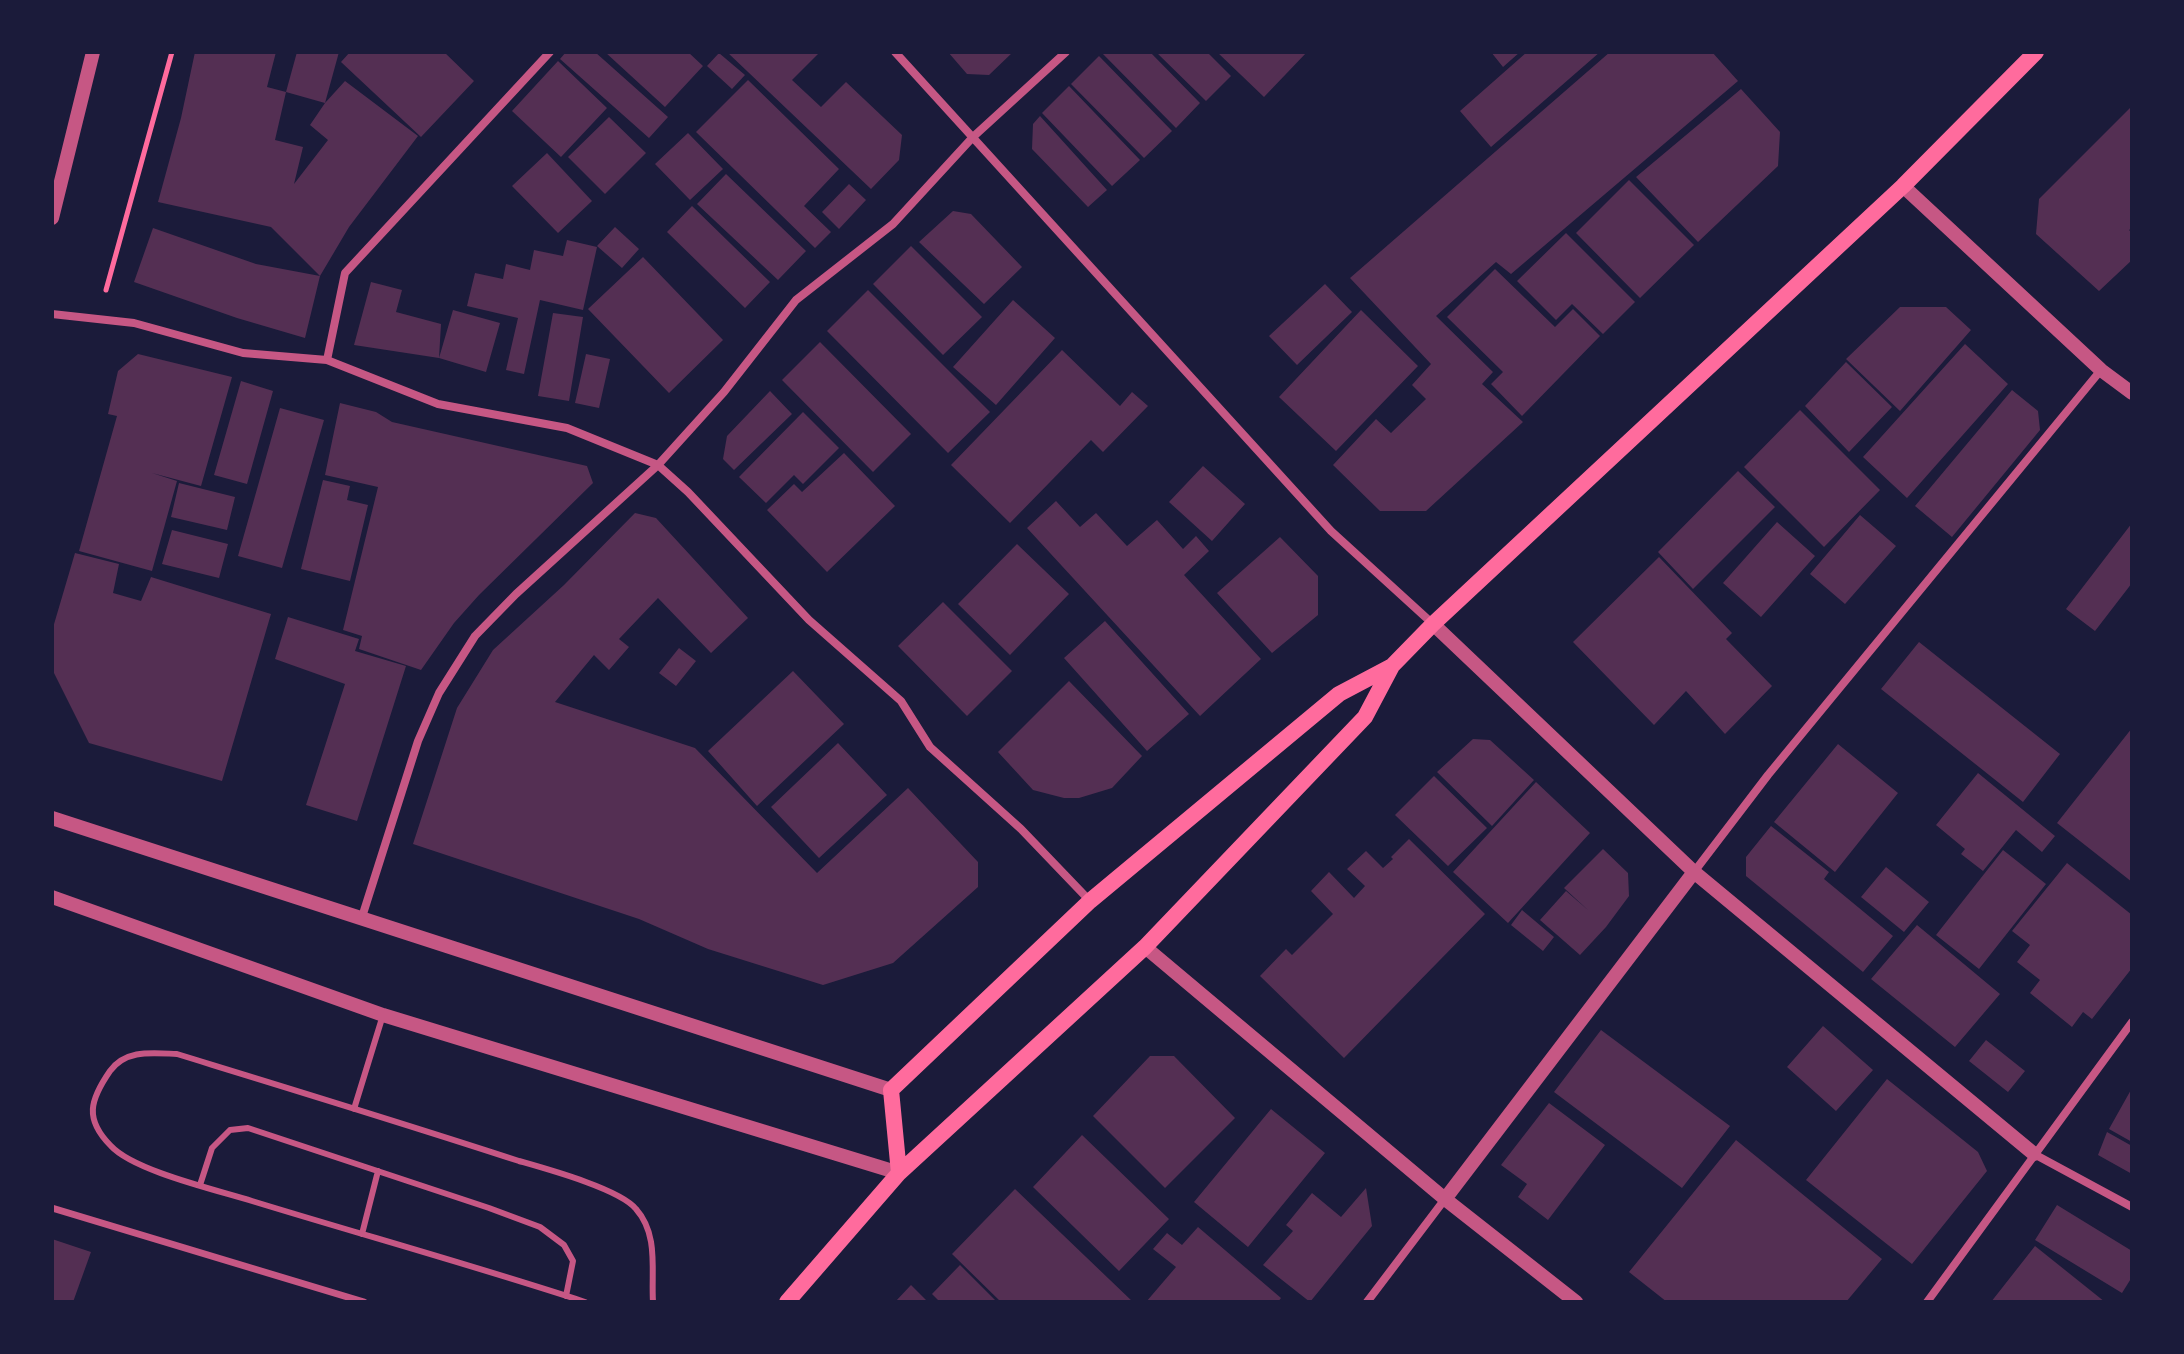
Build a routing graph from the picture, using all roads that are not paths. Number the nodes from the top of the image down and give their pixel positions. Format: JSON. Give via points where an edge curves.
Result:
{"nodes":[{"id":1,"x":93,"y":52,"type":"edge"},
{"id":2,"x":550,"y":52,"type":"edge"},
{"id":3,"x":895,"y":52,"type":"edge"},
{"id":4,"x":1066,"y":52,"type":"edge"},
{"id":5,"x":2036,"y":52,"type":"edge"},
{"id":6,"x":973,"y":137,"type":"junction"},
{"id":7,"x":1903,"y":186,"type":"junction"},
{"id":8,"x":52,"y":218,"type":"edge"},
{"id":9,"x":52,"y":314,"type":"edge"},
{"id":10,"x":327,"y":360,"type":"junction"},
{"id":11,"x":2101,"y":370,"type":"junction"},
{"id":12,"x":2132,"y":393,"type":"edge"},
{"id":13,"x":658,"y":465,"type":"junction"},
{"id":14,"x":1433,"y":624,"type":"junction"},
{"id":15,"x":1392,"y":666,"type":"junction"},
{"id":16,"x":52,"y":818,"type":"edge"},
{"id":17,"x":1694,"y":872,"type":"junction"},
{"id":18,"x":52,"y":897,"type":"edge"},
{"id":19,"x":1090,"y":901,"type":"junction"},
{"id":20,"x":362,"y":917,"type":"junction"},
{"id":21,"x":1145,"y":947,"type":"junction"},
{"id":22,"x":383,"y":1015,"type":"junction"},
{"id":23,"x":2132,"y":1022,"type":"edge"},
{"id":24,"x":891,"y":1090,"type":"junction"},
{"id":25,"x":354,"y":1109,"type":"junction"},
{"id":26,"x":2034,"y":1154,"type":"junction"},
{"id":27,"x":378,"y":1171,"type":"junction"},
{"id":28,"x":899,"y":1173,"type":"junction"},
{"id":29,"x":200,"y":1185,"type":"junction"},
{"id":30,"x":1445,"y":1199,"type":"junction"},
{"id":31,"x":2132,"y":1207,"type":"edge"},
{"id":32,"x":52,"y":1208,"type":"edge"},
{"id":33,"x":362,"y":1234,"type":"junction"},
{"id":34,"x":566,"y":1296,"type":"junction"},
{"id":35,"x":364,"y":1302,"type":"edge"},
{"id":36,"x":585,"y":1302,"type":"edge"},
{"id":37,"x":653,"y":1302,"type":"edge"},
{"id":38,"x":787,"y":1302,"type":"edge"},
{"id":39,"x":1367,"y":1302,"type":"edge"},
{"id":40,"x":1576,"y":1302,"type":"edge"},
{"id":41,"x":1927,"y":1302,"type":"edge"}],
"edges":[{"from":1,"to":8,"type":"street"},
{"from":2,"to":10,"type":"street","via":[[345,273]]},
{"from":3,"to":6,"type":"street"},
{"from":4,"to":6,"type":"street"},
{"from":5,"to":7,"type":"main road"},
{"from":6,"to":13,"type":"street","via":[[893,224],[796,300]]},
{"from":6,"to":14,"type":"street","via":[[1331,531]]},
{"from":7,"to":11,"type":"street"},
{"from":7,"to":14,"type":"main road"},
{"from":9,"to":10,"type":"street","via":[[134,323],[243,353]]},
{"from":10,"to":13,"type":"street","via":[[438,404],[567,428]]},
{"from":11,"to":12,"type":"street"},
{"from":11,"to":17,"type":"street"},
{"from":13,"to":19,"type":"street","via":[[809,620],[901,701],[930,747],[1021,829]]},
{"from":13,"to":20,"type":"street","via":[[475,636],[439,693],[418,741]]},
{"from":14,"to":15,"type":"main road"},
{"from":14,"to":17,"type":"street"},
{"from":15,"to":19,"type":"main road","via":[[1339,694]]},
{"from":15,"to":21,"type":"main road","via":[[1365,717]]},
{"from":16,"to":20,"type":"street"},
{"from":17,"to":26,"type":"street"},
{"from":17,"to":30,"type":"street"},
{"from":18,"to":22,"type":"street"},
{"from":19,"to":24,"type":"main road"},
{"from":20,"to":24,"type":"street"},
{"from":21,"to":28,"type":"main road"},
{"from":21,"to":30,"type":"street"},
{"from":22,"to":25,"type":"lane"},
{"from":22,"to":28,"type":"street"},
{"from":23,"to":26,"type":"street"},
{"from":24,"to":28,"type":"main road"},
{"from":25,"to":29,"type":"lane","via":[[177,1054],[141,1053],[117,1062],[91,1105],[96,1128],[130,1161]]},
{"from":25,"to":37,"type":"lane","via":[[627,1199],[651,1235]]},
{"from":26,"to":31,"type":"street"},
{"from":26,"to":41,"type":"street"},
{"from":27,"to":29,"type":"lane","via":[[248,1128],[230,1130],[212,1148]]},
{"from":27,"to":33,"type":"lane"},
{"from":27,"to":34,"type":"lane","via":[[540,1227],[564,1245],[573,1261]]},
{"from":28,"to":38,"type":"main road"},
{"from":29,"to":33,"type":"lane"},
{"from":30,"to":39,"type":"street"},
{"from":30,"to":40,"type":"street"},
{"from":32,"to":35,"type":"street"},
{"from":33,"to":34,"type":"lane"},
{"from":34,"to":36,"type":"lane"}]}
